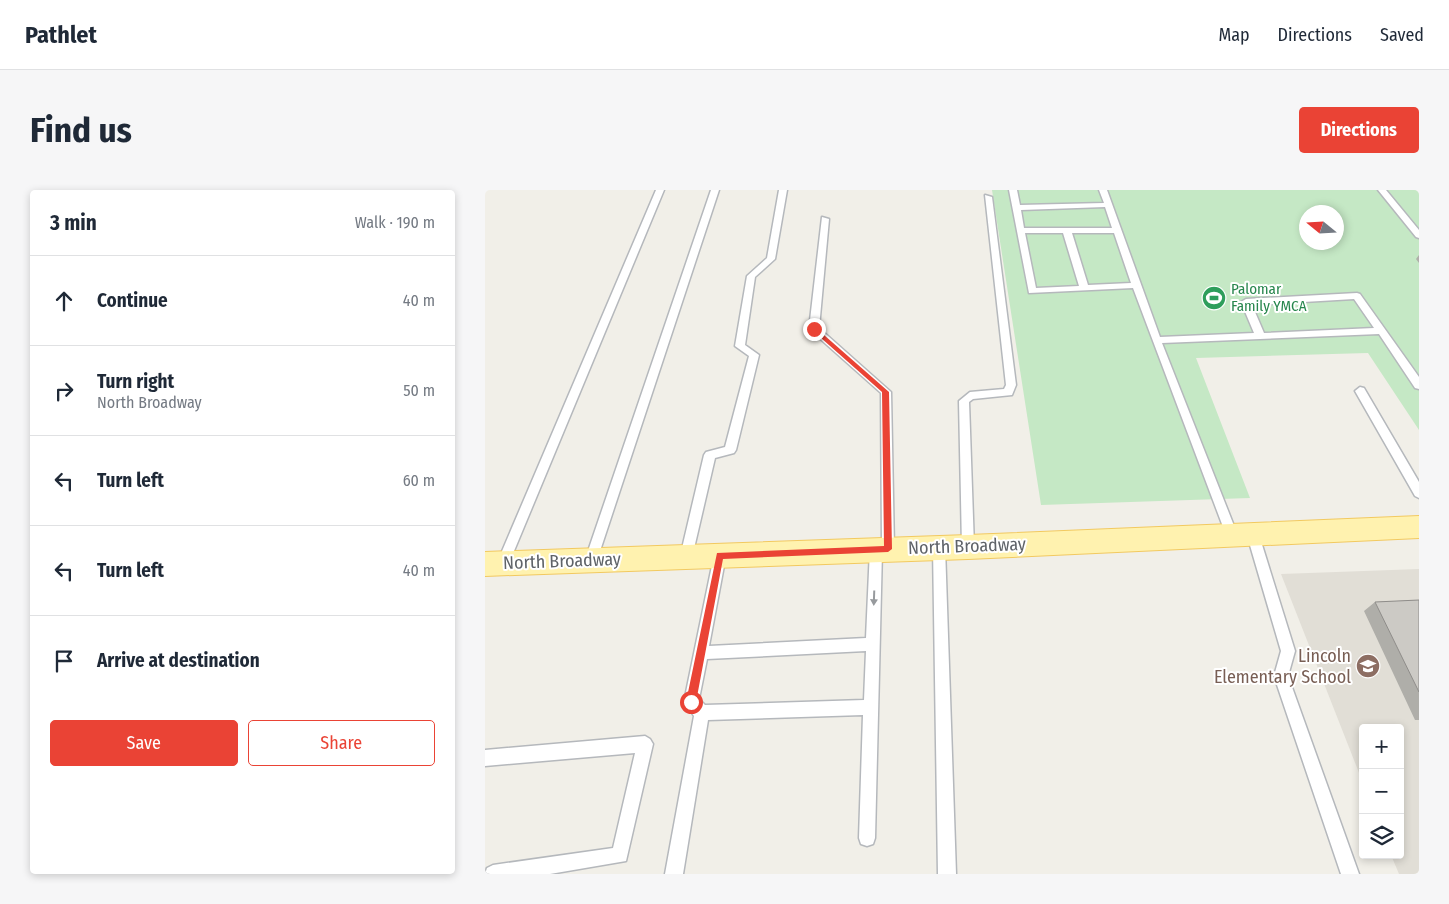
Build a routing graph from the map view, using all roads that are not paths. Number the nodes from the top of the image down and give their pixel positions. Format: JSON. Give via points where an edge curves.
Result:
{"nodes":[{"id":1,"x":660,"y":190,"type":"edge"},
{"id":2,"x":715,"y":190,"type":"edge"},
{"id":3,"x":783,"y":190,"type":"edge"},
{"id":4,"x":1013,"y":190,"type":"edge"},
{"id":5,"x":1103,"y":190,"type":"edge"},
{"id":6,"x":1381,"y":190,"type":"edge"},
{"id":7,"x":988,"y":197,"type":"dead end"},
{"id":8,"x":1108,"y":205,"type":"junction"},
{"id":9,"x":1016,"y":208,"type":"junction"},
{"id":10,"x":825,"y":219,"type":"dead end"},
{"id":11,"x":1117,"y":230,"type":"junction"},
{"id":12,"x":1021,"y":231,"type":"junction"},
{"id":13,"x":1067,"y":231,"type":"junction"},
{"id":14,"x":1419,"y":235,"type":"edge"},
{"id":15,"x":1137,"y":285,"type":"junction"},
{"id":16,"x":1084,"y":288,"type":"junction"},
{"id":17,"x":1381,"y":332,"type":"junction"},
{"id":18,"x":1260,"y":336,"type":"junction"},
{"id":19,"x":1156,"y":340,"type":"junction"},
{"id":20,"x":1419,"y":385,"type":"edge"},
{"id":21,"x":1360,"y":391,"type":"dead end"},
{"id":22,"x":1419,"y":493,"type":"edge"},
{"id":23,"x":1419,"y":528,"type":"edge"},
{"id":24,"x":1242,"y":536,"type":"junction"},
{"id":25,"x":939,"y":547,"type":"junction"},
{"id":26,"x":968,"y":547,"type":"junction"},
{"id":27,"x":882,"y":549,"type":"junction"},
{"id":28,"x":720,"y":555,"type":"junction"},
{"id":29,"x":686,"y":556,"type":"junction"},
{"id":30,"x":591,"y":560,"type":"junction"},
{"id":31,"x":494,"y":563,"type":"edge"},
{"id":32,"x":873,"y":644,"type":"junction"},
{"id":33,"x":701,"y":653,"type":"junction"},
{"id":34,"x":871,"y":707,"type":"junction"},
{"id":35,"x":702,"y":713,"type":"junction"},
{"id":36,"x":485,"y":758,"type":"edge"},
{"id":37,"x":867,"y":838,"type":"dead end"},
{"id":38,"x":493,"y":874,"type":"edge"},
{"id":39,"x":674,"y":874,"type":"edge"},
{"id":40,"x":947,"y":874,"type":"edge"},
{"id":41,"x":1350,"y":874,"type":"edge"}],
"edges":[{"from":1,"to":31,"type":"lane"},
{"from":2,"to":30,"type":"lane"},
{"from":3,"to":29,"type":"lane","via":[[771,259],[751,276],[740,346],[754,355],[730,450],[710,455]]},
{"from":4,"to":9,"type":"lane"},
{"from":5,"to":8,"type":"lane"},
{"from":6,"to":14,"type":"lane"},
{"from":7,"to":26,"type":"lane","via":[[1011,385],[1007,392],[970,396],[964,401]]},
{"from":8,"to":9,"type":"lane"},
{"from":8,"to":11,"type":"lane"},
{"from":9,"to":12,"type":"lane"},
{"from":10,"to":27,"type":"lane","via":[[814,329],[886,392]]},
{"from":11,"to":13,"type":"lane"},
{"from":11,"to":15,"type":"lane"},
{"from":12,"to":13,"type":"lane"},
{"from":12,"to":16,"type":"lane","via":[[1032,291]]},
{"from":13,"to":16,"type":"lane"},
{"from":15,"to":16,"type":"lane"},
{"from":15,"to":19,"type":"lane"},
{"from":17,"to":18,"type":"lane"},
{"from":17,"to":18,"type":"lane","via":[[1357,296],[1246,302]]},
{"from":17,"to":20,"type":"lane"},
{"from":18,"to":19,"type":"lane"},
{"from":19,"to":24,"type":"lane"},
{"from":21,"to":22,"type":"lane"},
{"from":23,"to":24,"type":"main road","name":"North Broadway"},
{"from":24,"to":26,"type":"main road","name":"North Broadway"},
{"from":24,"to":41,"type":"lane","via":[[1288,651],[1281,676]]},
{"from":25,"to":26,"type":"main road","name":"North Broadway"},
{"from":25,"to":27,"type":"main road","name":"North Broadway"},
{"from":25,"to":40,"type":"lane"},
{"from":27,"to":28,"type":"main road","name":"North Broadway"},
{"from":27,"to":32,"type":"lane","one_way":true},
{"from":28,"to":29,"type":"main road","name":"North Broadway"},
{"from":28,"to":33,"type":"lane"},
{"from":29,"to":30,"type":"main road","name":"North Broadway"},
{"from":30,"to":31,"type":"main road","name":"North Broadway"},
{"from":32,"to":33,"type":"lane"},
{"from":32,"to":34,"type":"lane"},
{"from":33,"to":35,"type":"lane","via":[[691,702]]},
{"from":34,"to":35,"type":"lane"},
{"from":34,"to":37,"type":"lane"},
{"from":35,"to":39,"type":"lane"},
{"from":36,"to":38,"type":"lane","via":[[645,744],[621,855]]}]}
